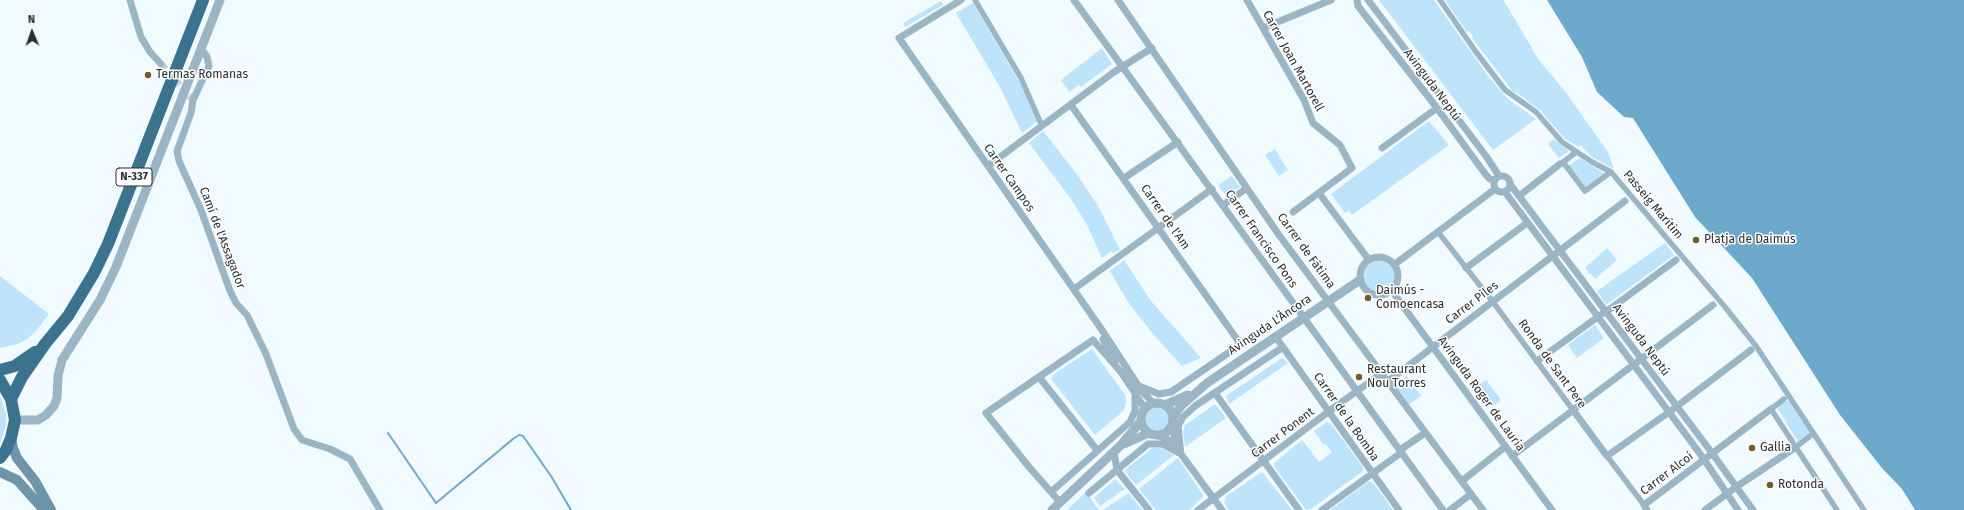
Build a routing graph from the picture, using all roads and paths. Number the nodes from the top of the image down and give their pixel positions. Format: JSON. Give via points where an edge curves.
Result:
{"nodes":[{"id":1,"x":130,"y":0,"type":"edge"},
{"id":2,"x":203,"y":0,"type":"edge"},
{"id":3,"x":220,"y":0,"type":"edge"},
{"id":4,"x":961,"y":0,"type":"edge"},
{"id":5,"x":975,"y":0,"type":"edge"},
{"id":6,"x":1074,"y":0,"type":"edge"},
{"id":7,"x":1118,"y":0,"type":"edge"},
{"id":8,"x":1246,"y":0,"type":"edge"},
{"id":9,"x":1330,"y":0,"type":"edge"},
{"id":10,"x":1357,"y":0,"type":"edge"},
{"id":11,"x":1368,"y":0,"type":"edge"},
{"id":12,"x":1440,"y":0,"type":"edge"},
{"id":13,"x":1263,"y":28,"type":"junction"},
{"id":14,"x":201,"y":48,"type":"junction"},
{"id":15,"x":1152,"y":48,"type":"junction"},
{"id":16,"x":161,"y":64,"type":"tunnel mouth"},
{"id":17,"x":1124,"y":66,"type":"junction"},
{"id":18,"x":1071,"y":105,"type":"junction"},
{"id":19,"x":1437,"y":108,"type":"junction"},
{"id":20,"x":1042,"y":126,"type":"junction"},
{"id":21,"x":1178,"y":142,"type":"junction"},
{"id":22,"x":1382,"y":148,"type":"dead end"},
{"id":23,"x":1576,"y":152,"type":"junction"},
{"id":24,"x":1562,"y":163,"type":"junction"},
{"id":25,"x":988,"y":166,"type":"junction"},
{"id":26,"x":1611,"y":172,"type":"junction"},
{"id":27,"x":1124,"y":178,"type":"junction"},
{"id":28,"x":1496,"y":178,"type":"junction"},
{"id":29,"x":1510,"y":184,"type":"junction"},
{"id":30,"x":1247,"y":188,"type":"junction"},
{"id":31,"x":1212,"y":189,"type":"junction"},
{"id":32,"x":1495,"y":189,"type":"junction"},
{"id":33,"x":1505,"y":192,"type":"junction"},
{"id":34,"x":1319,"y":193,"type":"junction"},
{"id":35,"x":1519,"y":196,"type":"junction"},
{"id":36,"x":1625,"y":201,"type":"dead end"},
{"id":37,"x":1223,"y":205,"type":"junction"},
{"id":38,"x":1293,"y":212,"type":"dead end"},
{"id":39,"x":1527,"y":223,"type":"junction"},
{"id":40,"x":1158,"y":227,"type":"junction"},
{"id":41,"x":1438,"y":232,"type":"junction"},
{"id":42,"x":1561,"y":251,"type":"junction"},
{"id":43,"x":1552,"y":257,"type":"junction"},
{"id":44,"x":1368,"y":260,"type":"junction"},
{"id":45,"x":1676,"y":260,"type":"dead end"},
{"id":46,"x":1395,"y":264,"type":"junction"},
{"id":47,"x":1466,"y":268,"type":"junction"},
{"id":48,"x":1360,"y":280,"type":"junction"},
{"id":49,"x":1074,"y":289,"type":"junction"},
{"id":50,"x":1392,"y":291,"type":"junction"},
{"id":51,"x":1328,"y":300,"type":"junction"},
{"id":52,"x":1493,"y":302,"type":"junction"},
{"id":53,"x":1713,"y":305,"type":"dead end"},
{"id":54,"x":1606,"y":311,"type":"junction"},
{"id":55,"x":1302,"y":317,"type":"junction"},
{"id":56,"x":1597,"y":317,"type":"junction"},
{"id":57,"x":1102,"y":330,"type":"junction"},
{"id":58,"x":1275,"y":336,"type":"junction"},
{"id":59,"x":45,"y":344,"type":"junction"},
{"id":60,"x":1432,"y":346,"type":"junction"},
{"id":61,"x":1283,"y":347,"type":"junction"},
{"id":62,"x":1751,"y":350,"type":"dead end"},
{"id":63,"x":1641,"y":358,"type":"junction"},
{"id":64,"x":1537,"y":361,"type":"junction"},
{"id":65,"x":1633,"y":365,"type":"junction"},
{"id":66,"x":0,"y":370,"type":"edge"},
{"id":67,"x":1121,"y":372,"type":"junction"},
{"id":68,"x":1381,"y":374,"type":"junction"},
{"id":69,"x":1039,"y":377,"type":"junction"},
{"id":70,"x":0,"y":380,"type":"edge"},
{"id":71,"x":1386,"y":382,"type":"junction"},
{"id":72,"x":1139,"y":386,"type":"junction"},
{"id":73,"x":1195,"y":392,"type":"junction"},
{"id":74,"x":1358,"y":392,"type":"junction"},
{"id":75,"x":1135,"y":393,"type":"junction"},
{"id":76,"x":1215,"y":394,"type":"junction"},
{"id":77,"x":11,"y":399,"type":"junction"},
{"id":78,"x":1784,"y":399,"type":"dead end"},
{"id":79,"x":1154,"y":404,"type":"junction"},
{"id":80,"x":1165,"y":405,"type":"junction"},
{"id":81,"x":1677,"y":406,"type":"junction"},
{"id":82,"x":1145,"y":409,"type":"junction"},
{"id":83,"x":1573,"y":410,"type":"junction"},
{"id":84,"x":1771,"y":410,"type":"junction"},
{"id":85,"x":1329,"y":412,"type":"junction"},
{"id":86,"x":1669,"y":413,"type":"junction"},
{"id":87,"x":1173,"y":417,"type":"junction"},
{"id":88,"x":15,"y":420,"type":"junction"},
{"id":89,"x":1141,"y":421,"type":"junction"},
{"id":90,"x":1171,"y":427,"type":"junction"},
{"id":91,"x":1425,"y":433,"type":"junction"},
{"id":92,"x":1153,"y":434,"type":"junction"},
{"id":93,"x":1810,"y":436,"type":"dead end"},
{"id":94,"x":11,"y":438,"type":"junction"},
{"id":95,"x":1505,"y":447,"type":"junction"},
{"id":96,"x":1796,"y":447,"type":"junction"},
{"id":97,"x":1118,"y":448,"type":"junction"},
{"id":98,"x":1097,"y":450,"type":"junction"},
{"id":99,"x":1401,"y":451,"type":"junction"},
{"id":100,"x":1712,"y":453,"type":"junction"},
{"id":101,"x":1181,"y":454,"type":"junction"},
{"id":102,"x":1512,"y":456,"type":"junction"},
{"id":103,"x":1607,"y":456,"type":"junction"},
{"id":104,"x":0,"y":458,"type":"edge"},
{"id":105,"x":1264,"y":460,"type":"junction"},
{"id":106,"x":1704,"y":460,"type":"junction"},
{"id":107,"x":1117,"y":470,"type":"junction"},
{"id":108,"x":0,"y":472,"type":"edge"},
{"id":109,"x":1372,"y":474,"type":"junction"},
{"id":110,"x":1462,"y":481,"type":"junction"},
{"id":111,"x":1736,"y":487,"type":"junction"},
{"id":112,"x":1051,"y":492,"type":"junction"},
{"id":113,"x":1089,"y":493,"type":"dead end"},
{"id":114,"x":1471,"y":494,"type":"junction"},
{"id":115,"x":1726,"y":494,"type":"junction"},
{"id":116,"x":1214,"y":498,"type":"junction"},
{"id":117,"x":1059,"y":501,"type":"junction"},
{"id":118,"x":1645,"y":508,"type":"edge"},
{"id":119,"x":44,"y":510,"type":"edge"},
{"id":120,"x":51,"y":510,"type":"edge"},
{"id":121,"x":380,"y":510,"type":"edge"},
{"id":122,"x":1052,"y":510,"type":"edge"},
{"id":123,"x":1149,"y":510,"type":"edge"},
{"id":124,"x":1198,"y":510,"type":"edge"},
{"id":125,"x":1222,"y":510,"type":"edge"},
{"id":126,"x":1299,"y":510,"type":"edge"},
{"id":127,"x":1322,"y":510,"type":"edge"},
{"id":128,"x":1399,"y":510,"type":"edge"},
{"id":129,"x":1443,"y":510,"type":"edge"},
{"id":130,"x":1450,"y":510,"type":"edge"},
{"id":131,"x":1483,"y":510,"type":"edge"},
{"id":132,"x":1552,"y":510,"type":"edge"},
{"id":133,"x":1704,"y":510,"type":"edge"},
{"id":134,"x":1738,"y":510,"type":"edge"},
{"id":135,"x":1752,"y":510,"type":"edge"},
{"id":136,"x":1837,"y":510,"type":"edge"},
{"id":137,"x":1864,"y":510,"type":"edge"}],
"edges":[{"from":1,"to":16,"type":"street","via":[[141,37]]},
{"from":2,"to":59,"type":"highway","number":"N-337","via":[[108,244],[79,300]]},
{"from":3,"to":14,"type":"street"},
{"from":4,"to":25,"type":"street","name":"Carrer Campos","via":[[899,38]]},
{"from":5,"to":20,"type":"street","via":[[1021,78]]},
{"from":6,"to":17,"type":"street","name":"Carrer Francisco Pons","via":[[1118,62]]},
{"from":7,"to":15,"type":"street","name":"Carrer de Fàtima"},
{"from":8,"to":13,"type":"street","name":"Carrer Joan Martorell"},
{"from":9,"to":13,"type":"street"},
{"from":10,"to":19,"type":"street","name":"Avinguda Neptú","via":[[1358,6]]},
{"from":11,"to":28,"type":"street","name":"Avinguda Neptú","via":[[1486,156]]},
{"from":12,"to":23,"type":"street","name":"Passeig Marítim","via":[[1505,90],[1536,112],[1562,142]]},
{"from":13,"to":34,"type":"street","name":"Carrer Joan Martorell","via":[[1304,100],[1313,122],[1340,145],[1352,168]]},
{"from":14,"to":88,"type":"street","via":[[116,267],[100,300],[62,360],[58,376],[58,398],[54,406],[38,420]]},
{"from":14,"to":121,"type":"street","name":"Camí de l'Assagador","via":[[207,56],[209,66],[193,100],[177,151],[179,161],[201,210],[230,291],[236,303],[247,315],[266,354],[294,429],[302,440],[350,459]]},
{"from":15,"to":17,"type":"street"},
{"from":15,"to":30,"type":"street","name":"Carrer de Fàtima"},
{"from":17,"to":18,"type":"street"},
{"from":17,"to":21,"type":"street","name":"Carrer Francisco Pons"},
{"from":18,"to":20,"type":"street"},
{"from":18,"to":27,"type":"street","name":"Carrer de l'Am"},
{"from":19,"to":22,"type":"street"},
{"from":19,"to":28,"type":"street","name":"Avinguda Neptú","via":[[1486,175]]},
{"from":20,"to":25,"type":"street"},
{"from":21,"to":27,"type":"street"},
{"from":21,"to":31,"type":"street","name":"Carrer Francisco Pons"},
{"from":23,"to":24,"type":"street"},
{"from":23,"to":26,"type":"street","name":"Passeig Marítim"},
{"from":24,"to":26,"type":"street","via":[[1586,191]]},
{"from":24,"to":35,"type":"street"},
{"from":25,"to":49,"type":"street","name":"Carrer Campos"},
{"from":26,"to":137,"type":"street","name":"Passeig Marítim","via":[[1756,346]]},
{"from":27,"to":40,"type":"street","name":"Carrer de l'Am"},
{"from":28,"to":29,"type":"street","via":[[1506,177]]},
{"from":28,"to":32,"type":"street"},
{"from":29,"to":33,"type":"street"},
{"from":29,"to":35,"type":"street","name":"Avinguda Neptú"},
{"from":30,"to":37,"type":"street"},
{"from":30,"to":51,"type":"street","name":"Carrer de Fàtima"},
{"from":31,"to":37,"type":"street","name":"Carrer Francisco Pons"},
{"from":31,"to":40,"type":"street"},
{"from":32,"to":33,"type":"street"},
{"from":32,"to":41,"type":"street"},
{"from":33,"to":39,"type":"street","name":"Avinguda Neptú"},
{"from":34,"to":38,"type":"street"},
{"from":34,"to":44,"type":"street"},
{"from":35,"to":42,"type":"street","name":"Avinguda Neptú"},
{"from":36,"to":42,"type":"street","name":"Carrer Piles"},
{"from":37,"to":55,"type":"street","name":"Carrer Francisco Pons"},
{"from":39,"to":43,"type":"street","name":"Avinguda Neptú"},
{"from":39,"to":47,"type":"street"},
{"from":40,"to":49,"type":"street"},
{"from":40,"to":72,"type":"street","name":"Carrer de l'Am","via":[[1240,342],[1238,347],[1172,392],[1159,394]]},
{"from":41,"to":46,"type":"street"},
{"from":41,"to":47,"type":"street","name":"Ronda de Sant Pere"},
{"from":42,"to":43,"type":"street","name":"Carrer Piles"},
{"from":42,"to":54,"type":"street","name":"Avinguda Neptú"},
{"from":43,"to":52,"type":"street","name":"Carrer Piles"},
{"from":43,"to":56,"type":"street","name":"Avinguda Neptú"},
{"from":44,"to":46,"type":"street","via":[[1385,258]]},
{"from":44,"to":48,"type":"street","via":[[1361,269]]},
{"from":45,"to":54,"type":"street"},
{"from":46,"to":50,"type":"street","via":[[1399,276]]},
{"from":47,"to":52,"type":"street","name":"Ronda de Sant Pere"},
{"from":48,"to":50,"type":"street","via":[[1362,287],[1373,295],[1379,296]]},
{"from":48,"to":51,"type":"street","name":"Avinguda L'Àncora"},
{"from":49,"to":57,"type":"street","name":"Carrer Campos"},
{"from":50,"to":60,"type":"street","name":"Avinguda Roger de Lauria"},
{"from":51,"to":55,"type":"street","name":"Avinguda L'Àncora"},
{"from":51,"to":68,"type":"street","name":"Carrer de Fàtima"},
{"from":52,"to":60,"type":"street","name":"Carrer Piles"},
{"from":52,"to":64,"type":"street","name":"Ronda de Sant Pere"},
{"from":53,"to":63,"type":"street"},
{"from":54,"to":56,"type":"street"},
{"from":54,"to":63,"type":"street","name":"Avinguda Neptú"},
{"from":55,"to":58,"type":"street","name":"Avinguda L'Àncora"},
{"from":55,"to":74,"type":"street","name":"Carrer Francisco Pons"},
{"from":56,"to":64,"type":"street"},
{"from":56,"to":65,"type":"street","name":"Avinguda Neptú"},
{"from":57,"to":67,"type":"street"},
{"from":57,"to":72,"type":"street"},
{"from":58,"to":61,"type":"street","name":"Carrer de la Bomba"},
{"from":58,"to":73,"type":"street","name":"Avinguda L'Àncora"},
{"from":59,"to":66,"type":"highway","via":[[20,364]]},
{"from":59,"to":77,"type":"highway","via":[[22,377]]},
{"from":60,"to":71,"type":"street","name":"Carrer Piles"},
{"from":60,"to":95,"type":"street","name":"Avinguda Roger de Lauria"},
{"from":61,"to":76,"type":"street"},
{"from":61,"to":85,"type":"street","name":"Carrer de la Bomba"},
{"from":62,"to":81,"type":"street"},
{"from":63,"to":65,"type":"street"},
{"from":63,"to":81,"type":"street","name":"Avinguda Neptú"},
{"from":64,"to":83,"type":"street","name":"Ronda de Sant Pere"},
{"from":65,"to":83,"type":"street"},
{"from":65,"to":86,"type":"street","name":"Avinguda Neptú"},
{"from":67,"to":69,"type":"street","via":[[1093,340]]},
{"from":67,"to":75,"type":"street"},
{"from":68,"to":71,"type":"street","name":"Carrer de Fàtima"},
{"from":68,"to":74,"type":"street","name":"Carrer Ponent"},
{"from":69,"to":98,"type":"street"},
{"from":69,"to":112,"type":"street","via":[[986,413]]},
{"from":70,"to":77,"type":"highway"},
{"from":71,"to":91,"type":"street","name":"Carrer de Fàtima"},
{"from":72,"to":79,"type":"street"},
{"from":73,"to":80,"type":"street","name":"Avinguda L'Àncora"},
{"from":73,"to":87,"type":"street","name":"Avinguda L'Àncora"},
{"from":74,"to":85,"type":"street","name":"Carrer Ponent"},
{"from":74,"to":99,"type":"street","name":"Carrer Francisco Pons"},
{"from":75,"to":82,"type":"street"},
{"from":75,"to":98,"type":"street","via":[[1134,411],[1130,422]]},
{"from":76,"to":101,"type":"street","via":[[1195,406],[1179,424]]},
{"from":76,"to":105,"type":"street"},
{"from":77,"to":88,"type":"highway"},
{"from":78,"to":84,"type":"street"},
{"from":79,"to":80,"type":"street"},
{"from":79,"to":82,"type":"street"},
{"from":80,"to":87,"type":"street"},
{"from":81,"to":86,"type":"street"},
{"from":81,"to":100,"type":"street","name":"Avinguda Neptú"},
{"from":82,"to":89,"type":"street"},
{"from":83,"to":102,"type":"street"},
{"from":83,"to":103,"type":"street","name":"Ronda de Sant Pere"},
{"from":84,"to":96,"type":"street"},
{"from":84,"to":100,"type":"street","name":"Carrer Alcoi"},
{"from":85,"to":105,"type":"street","name":"Carrer Ponent"},
{"from":85,"to":109,"type":"street","name":"Carrer de la Bomba"},
{"from":86,"to":103,"type":"street"},
{"from":86,"to":106,"type":"street","name":"Avinguda Neptú"},
{"from":87,"to":90,"type":"street"},
{"from":88,"to":94,"type":"highway"},
{"from":89,"to":92,"type":"street","via":[[1145,430]]},
{"from":89,"to":97,"type":"street"},
{"from":90,"to":92,"type":"street","via":[[1165,433]]},
{"from":90,"to":101,"type":"street"},
{"from":91,"to":99,"type":"street"},
{"from":91,"to":110,"type":"street","name":"Carrer de Fàtima"},
{"from":92,"to":97,"type":"street"},
{"from":92,"to":101,"type":"street","via":[[1167,439]]},
{"from":93,"to":96,"type":"street"},
{"from":94,"to":104,"type":"highway"},
{"from":94,"to":120,"type":"main road","via":[[18,458],[35,481]]},
{"from":95,"to":102,"type":"street","name":"Avinguda Roger de Lauria"},
{"from":95,"to":110,"type":"street"},
{"from":96,"to":111,"type":"street"},
{"from":96,"to":136,"type":"street"},
{"from":97,"to":107,"type":"street"},
{"from":97,"to":117,"type":"street"},
{"from":98,"to":112,"type":"street"},
{"from":99,"to":109,"type":"street"},
{"from":99,"to":129,"type":"street","name":"Carrer Francisco Pons"},
{"from":100,"to":106,"type":"street","name":"Carrer Alcoi"},
{"from":100,"to":111,"type":"street","name":"Avinguda Neptú"},
{"from":101,"to":107,"type":"street","via":[[1162,444],[1148,444]]},
{"from":101,"to":116,"type":"street"},
{"from":102,"to":132,"type":"street","name":"Avinguda Roger de Lauria"},
{"from":103,"to":118,"type":"street","name":"Ronda de Sant Pere"},
{"from":105,"to":116,"type":"street","name":"Carrer Ponent"},
{"from":105,"to":126,"type":"street"},
{"from":106,"to":115,"type":"street","name":"Avinguda Neptú"},
{"from":106,"to":118,"type":"street","name":"Carrer Alcoi"},
{"from":107,"to":113,"type":"street"},
{"from":107,"to":123,"type":"street"},
{"from":108,"to":119,"type":"main road","via":[[17,480]]},
{"from":109,"to":127,"type":"street"},
{"from":109,"to":128,"type":"street","name":"Carrer de la Bomba"},
{"from":110,"to":114,"type":"street","name":"Carrer de Fàtima"},
{"from":111,"to":115,"type":"street"},
{"from":111,"to":135,"type":"street","name":"Avinguda Neptú"},
{"from":112,"to":117,"type":"street"},
{"from":114,"to":130,"type":"street"},
{"from":114,"to":131,"type":"street","name":"Carrer de Fàtima"},
{"from":115,"to":133,"type":"street"},
{"from":115,"to":134,"type":"street","name":"Avinguda Neptú"},
{"from":116,"to":124,"type":"street","name":"Carrer Ponent"},
{"from":116,"to":125,"type":"street"},
{"from":117,"to":122,"type":"street"}]}
